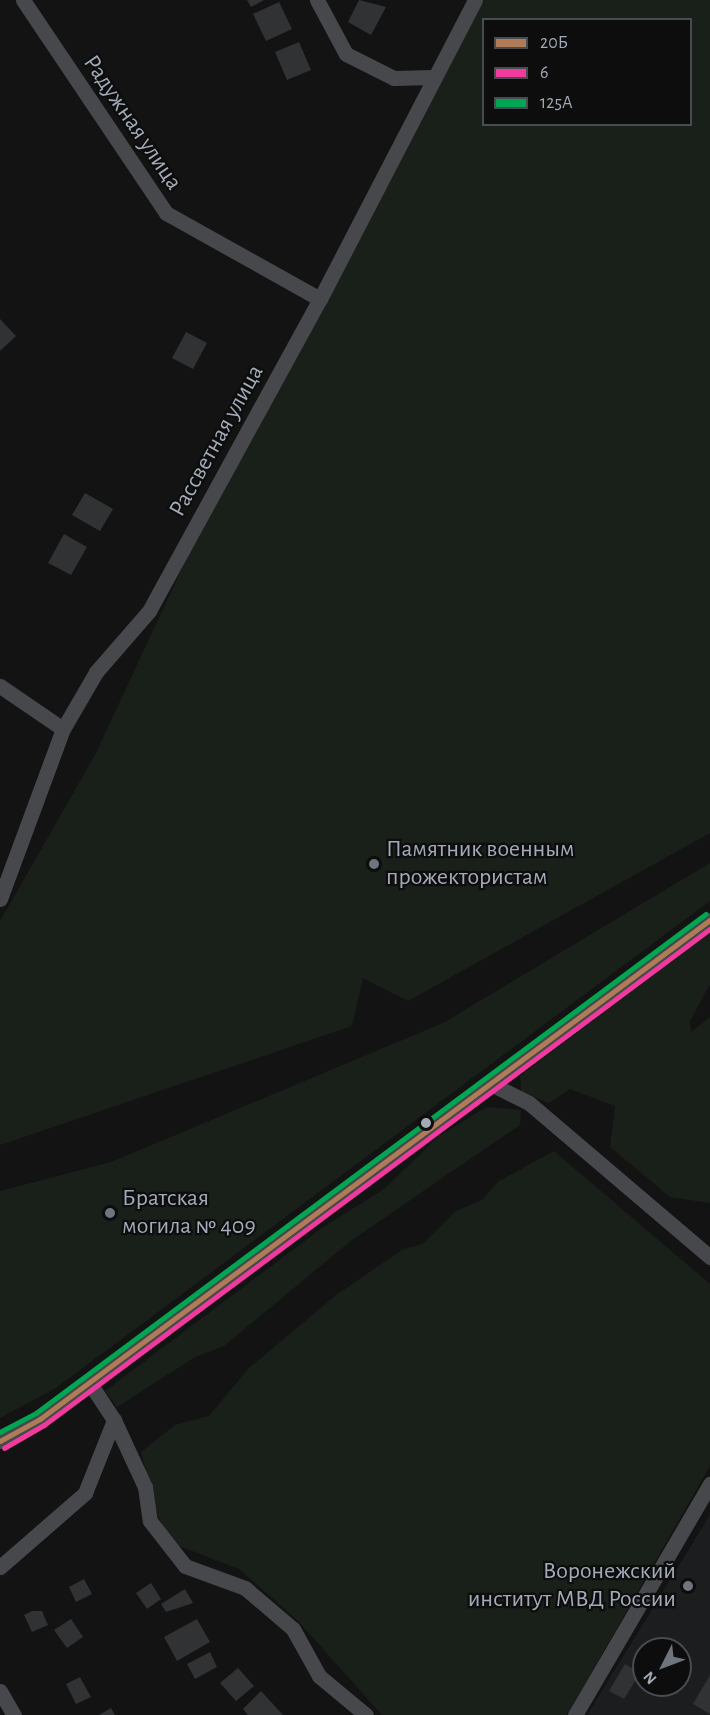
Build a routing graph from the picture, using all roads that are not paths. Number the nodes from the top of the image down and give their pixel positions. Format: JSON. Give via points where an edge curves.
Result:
{"nodes":[{"id":1,"x":23,"y":0,"type":"edge"},
{"id":2,"x":317,"y":0,"type":"edge"},
{"id":3,"x":475,"y":0,"type":"edge"},
{"id":4,"x":434,"y":77,"type":"junction"},
{"id":5,"x":320,"y":300,"type":"junction"},
{"id":6,"x":0,"y":686,"type":"edge"},
{"id":7,"x":63,"y":729,"type":"junction"},
{"id":8,"x":0,"y":899,"type":"edge"},
{"id":9,"x":710,"y":920,"type":"edge"},
{"id":10,"x":491,"y":1084,"type":"junction"},
{"id":11,"x":710,"y":1257,"type":"edge"},
{"id":12,"x":89,"y":1382,"type":"junction"},
{"id":13,"x":114,"y":1420,"type":"junction"},
{"id":14,"x":0,"y":1441,"type":"edge"},
{"id":15,"x":710,"y":1484,"type":"edge"},
{"id":16,"x":0,"y":1567,"type":"edge"},
{"id":17,"x":0,"y":1691,"type":"edge"},
{"id":18,"x":14,"y":1715,"type":"edge"},
{"id":19,"x":366,"y":1715,"type":"edge"},
{"id":20,"x":575,"y":1715,"type":"edge"}],
"edges":[{"from":1,"to":5,"type":"street","name":"Радужная улица","via":[[166,213]]},
{"from":2,"to":4,"type":"street","via":[[346,54],[394,78]]},
{"from":3,"to":4,"type":"street","name":"Рассветная улица"},
{"from":4,"to":5,"type":"street","name":"Рассветная улица"},
{"from":5,"to":7,"type":"street","name":"Рассветная улица","via":[[149,611],[96,672]]},
{"from":6,"to":7,"type":"street"},
{"from":7,"to":8,"type":"street","name":"Рассветная улица"},
{"from":9,"to":10,"type":"street"},
{"from":10,"to":11,"type":"street","via":[[529,1103]]},
{"from":10,"to":12,"type":"street"},
{"from":12,"to":13,"type":"street"},
{"from":12,"to":14,"type":"street"},
{"from":13,"to":16,"type":"street","via":[[85,1492]]},
{"from":13,"to":19,"type":"street","via":[[145,1487],[150,1521],[185,1566],[245,1588],[293,1629],[319,1676]]},
{"from":15,"to":20,"type":"street"},
{"from":17,"to":18,"type":"street"}]}
